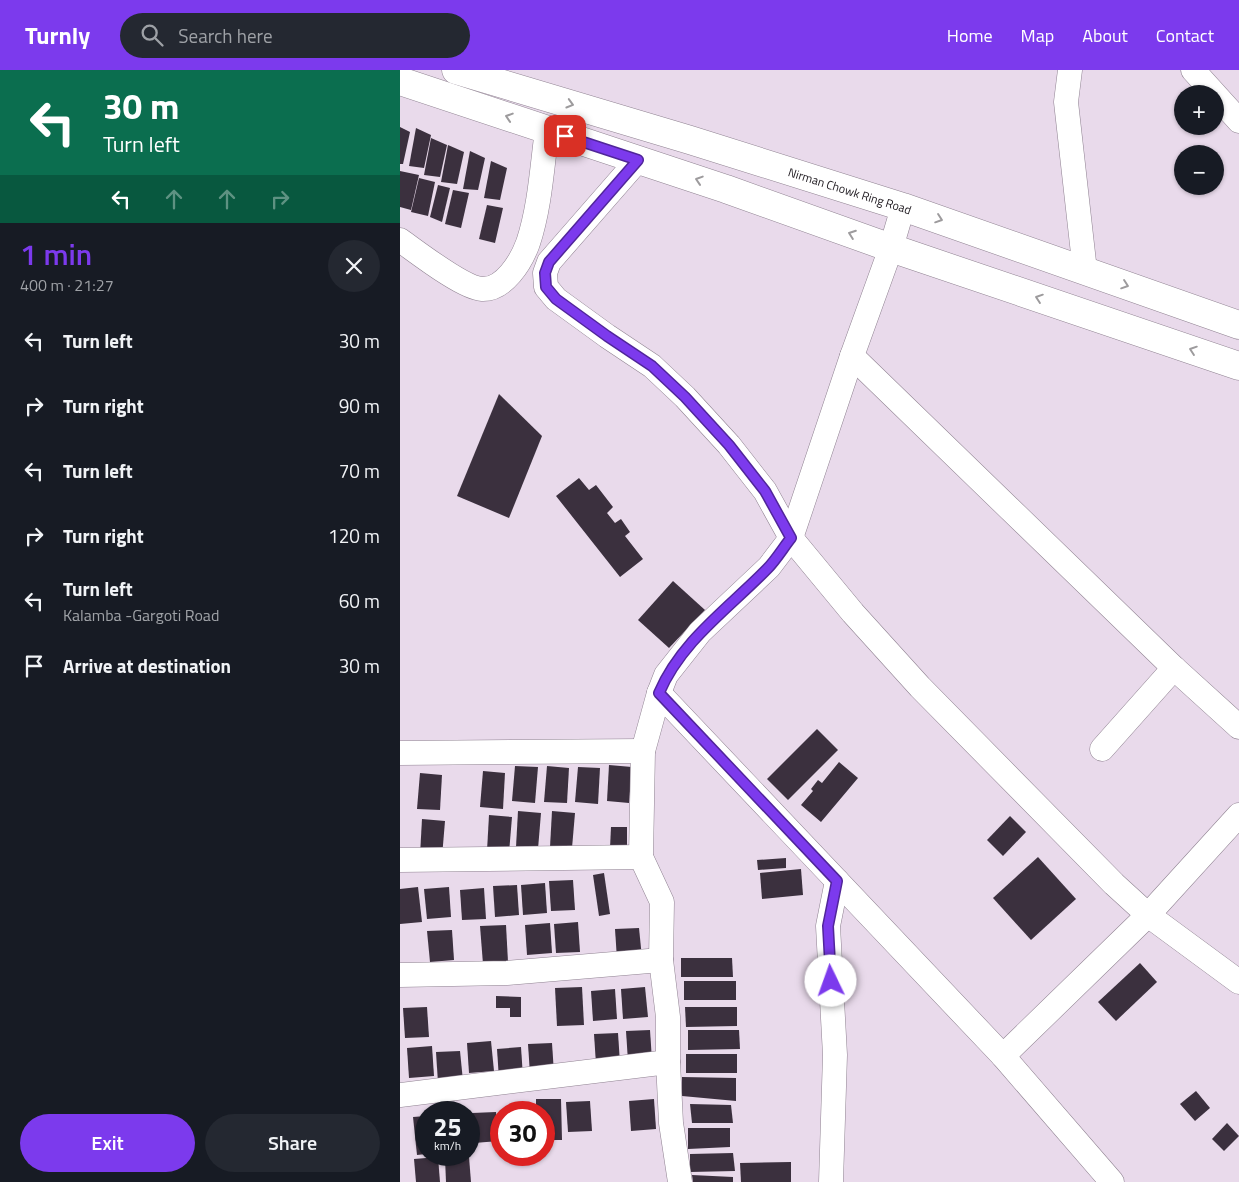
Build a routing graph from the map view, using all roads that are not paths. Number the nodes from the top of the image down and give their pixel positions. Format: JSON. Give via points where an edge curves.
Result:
{"nodes":[{"id":1,"x":456,"y":70,"type":"edge"},
{"id":2,"x":1070,"y":70,"type":"edge"},
{"id":3,"x":1193,"y":70,"type":"edge"},
{"id":4,"x":400,"y":81,"type":"edge"},
{"id":5,"x":1239,"y":121,"type":"edge"},
{"id":6,"x":547,"y":130,"type":"junction"},
{"id":7,"x":638,"y":160,"type":"junction"},
{"id":8,"x":904,"y":207,"type":"junction"},
{"id":9,"x":400,"y":240,"type":"edge"},
{"id":10,"x":891,"y":248,"type":"junction"},
{"id":11,"x":1085,"y":271,"type":"junction"},
{"id":12,"x":1239,"y":325,"type":"edge"},
{"id":13,"x":852,"y":356,"type":"junction"},
{"id":14,"x":1239,"y":366,"type":"edge"},
{"id":15,"x":791,"y":538,"type":"junction"},
{"id":16,"x":1174,"y":668,"type":"junction"},
{"id":17,"x":659,"y":693,"type":"junction"},
{"id":18,"x":1239,"y":727,"type":"edge"},
{"id":19,"x":1102,"y":749,"type":"dead end"},
{"id":20,"x":643,"y":751,"type":"junction"},
{"id":21,"x":400,"y":753,"type":"edge"},
{"id":22,"x":1239,"y":815,"type":"edge"},
{"id":23,"x":640,"y":857,"type":"junction"},
{"id":24,"x":400,"y":860,"type":"edge"},
{"id":25,"x":837,"y":881,"type":"junction"},
{"id":26,"x":1148,"y":915,"type":"junction"},
{"id":27,"x":661,"y":960,"type":"junction"},
{"id":28,"x":400,"y":975,"type":"edge"},
{"id":29,"x":1239,"y":982,"type":"edge"},
{"id":30,"x":1002,"y":1056,"type":"junction"},
{"id":31,"x":668,"y":1062,"type":"junction"},
{"id":32,"x":400,"y":1095,"type":"edge"},
{"id":33,"x":680,"y":1182,"type":"edge"},
{"id":34,"x":831,"y":1182,"type":"edge"},
{"id":35,"x":1112,"y":1182,"type":"edge"}],
"edges":[{"from":1,"to":8,"type":"main road","name":"Nirman Chowk Ring Road","one_way":true},
{"from":2,"to":11,"type":"street","via":[[1066,102]]},
{"from":3,"to":5,"type":"street"},
{"from":6,"to":4,"type":"main road","one_way":true},
{"from":6,"to":7,"type":"main road"},
{"from":6,"to":9,"type":"street","via":[[539,194],[527,244],[515,267],[498,286],[481,289],[459,281]]},
{"from":10,"to":7,"type":"main road","one_way":true},
{"from":7,"to":15,"type":"street","via":[[549,262],[545,273],[551,293],[652,366],[685,397],[765,491]]},
{"from":8,"to":10,"type":"street"},
{"from":8,"to":11,"type":"main road","name":"Nirman Chowk Ring Road","one_way":true},
{"from":10,"to":13,"type":"street"},
{"from":14,"to":10,"type":"main road","one_way":true},
{"from":11,"to":12,"type":"main road","name":"Nirman Chowk Ring Road","one_way":true},
{"from":13,"to":15,"type":"street"},
{"from":13,"to":16,"type":"street"},
{"from":15,"to":17,"type":"street","via":[[769,567],[700,632],[666,676]]},
{"from":15,"to":26,"type":"street","via":[[920,687]]},
{"from":16,"to":18,"type":"street"},
{"from":16,"to":19,"type":"street"},
{"from":17,"to":20,"type":"street"},
{"from":17,"to":25,"type":"street"},
{"from":20,"to":21,"type":"street"},
{"from":20,"to":23,"type":"street"},
{"from":22,"to":26,"type":"street"},
{"from":23,"to":24,"type":"street"},
{"from":23,"to":27,"type":"street","via":[[662,902]]},
{"from":25,"to":30,"type":"street"},
{"from":25,"to":34,"type":"street","via":[[828,926],[835,1055]]},
{"from":26,"to":29,"type":"street"},
{"from":26,"to":30,"type":"street"},
{"from":27,"to":28,"type":"street","via":[[507,973]]},
{"from":27,"to":31,"type":"street","via":[[668,1017]]},
{"from":30,"to":35,"type":"street"},
{"from":31,"to":32,"type":"street"},
{"from":31,"to":33,"type":"street","via":[[671,1123]]}]}
